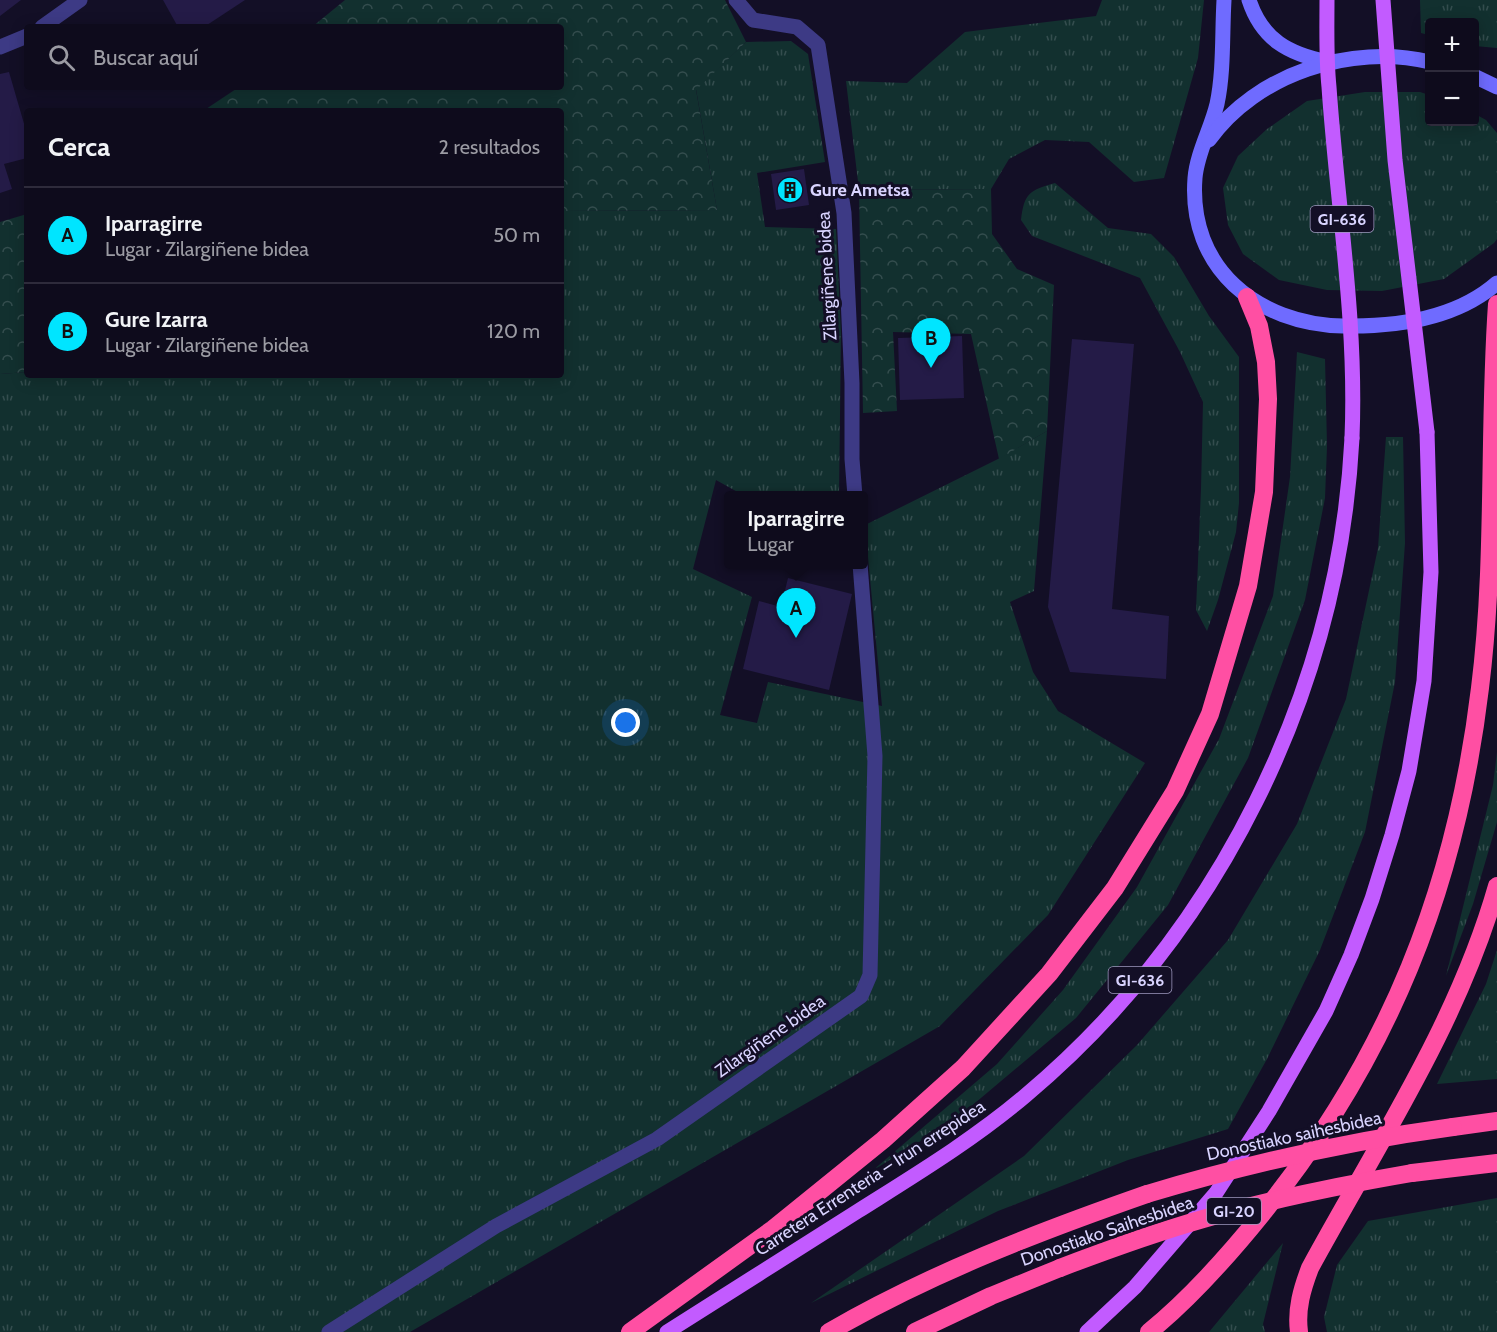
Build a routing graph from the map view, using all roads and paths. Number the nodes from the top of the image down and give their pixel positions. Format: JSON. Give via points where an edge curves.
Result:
{"nodes":[{"id":1,"x":80,"y":0,"type":"edge"},
{"id":2,"x":736,"y":0,"type":"edge"},
{"id":3,"x":1224,"y":0,"type":"edge"},
{"id":4,"x":1249,"y":0,"type":"edge"},
{"id":5,"x":1327,"y":0,"type":"edge"},
{"id":6,"x":1383,"y":0,"type":"edge"},
{"id":7,"x":46,"y":24,"type":"edge"},
{"id":8,"x":24,"y":37,"type":"edge"},
{"id":9,"x":0,"y":47,"type":"edge"},
{"id":10,"x":1425,"y":61,"type":"edge"},
{"id":11,"x":1331,"y":62,"type":"junction"},
{"id":12,"x":1479,"y":78,"type":"edge"},
{"id":13,"x":1494,"y":84,"type":"edge"},
{"id":14,"x":1198,"y":162,"type":"junction"},
{"id":15,"x":1497,"y":283,"type":"edge"},
{"id":16,"x":1247,"y":297,"type":"junction"},
{"id":17,"x":1497,"y":304,"type":"edge"},
{"id":18,"x":855,"y":491,"type":"edge"},
{"id":19,"x":860,"y":569,"type":"edge"},
{"id":20,"x":1497,"y":886,"type":"edge"},
{"id":21,"x":1497,"y":1121,"type":"edge"},
{"id":22,"x":1497,"y":1163,"type":"edge"},
{"id":23,"x":1147,"y":1194,"type":"joint"},
{"id":24,"x":329,"y":1332,"type":"edge"},
{"id":25,"x":630,"y":1332,"type":"edge"},
{"id":26,"x":667,"y":1332,"type":"edge"},
{"id":27,"x":829,"y":1332,"type":"edge"},
{"id":28,"x":915,"y":1332,"type":"edge"},
{"id":29,"x":1087,"y":1332,"type":"edge"},
{"id":30,"x":1149,"y":1332,"type":"edge"},
{"id":31,"x":1299,"y":1332,"type":"edge"}],
"edges":[{"from":1,"to":7,"type":"street"},
{"from":2,"to":18,"type":"street","name":"Zilargiñene bidea","via":[[753,20],[797,27],[818,45],[844,213]]},
{"from":3,"to":14,"type":"street","via":[[1217,104]]},
{"from":4,"to":11,"type":"street","via":[[1261,26],[1272,38],[1302,57]]},
{"from":5,"to":26,"type":"main road","name":"Carretera Errenteria – Irun errepidea","number":"GI-636","bridge":true,"via":[[1328,85],[1353,349],[1352,438],[1344,518],[1335,574],[1306,682],[1287,735],[1239,837],[1210,886],[1144,976],[1059,1066],[1025,1096],[934,1163]]},
{"from":6,"to":29,"type":"main road","number":"GI-636","bridge":true,"via":[[1395,160],[1426,432],[1431,572],[1424,681],[1408,771],[1372,899],[1315,1031],[1216,1193],[1135,1287]]},
{"from":8,"to":9,"type":"street"},
{"from":10,"to":11,"type":"street","via":[[1366,57]]},
{"from":11,"to":14,"type":"street","via":[[1276,82],[1254,96],[1220,125]]},
{"from":12,"to":13,"type":"street"},
{"from":14,"to":16,"type":"street","via":[[1194,195],[1205,247],[1217,267]]},
{"from":15,"to":16,"type":"street","via":[[1442,313],[1369,326],[1331,326],[1300,320]]},
{"from":16,"to":25,"type":"highway","via":[[1259,326],[1266,362],[1264,492],[1248,586],[1210,714],[1175,790],[1115,888],[1048,974],[963,1068],[883,1140],[782,1221]]},
{"from":17,"to":30,"type":"highway","via":[[1492,368],[1490,570],[1481,686],[1468,774],[1435,903],[1382,1030],[1338,1109],[1293,1176],[1232,1251]]},
{"from":19,"to":24,"type":"street","name":"Zilargiñene bidea","via":[[874,756],[870,975],[861,996],[657,1139],[496,1226]]},
{"from":20,"to":31,"type":"highway","via":[[1474,954],[1431,1052],[1310,1268],[1299,1304]]},
{"from":21,"to":23,"type":"highway","name":"Donostiako saihesbidea","number":"GI-20","bridge":true,"via":[[1298,1154]]},
{"from":22,"to":28,"type":"highway","name":"Donostiako Saihesbidea","number":"GI-20","bridge":true,"via":[[1412,1173],[1295,1195],[1202,1219],[1060,1268]]},
{"from":23,"to":27,"type":"highway","name":"Donostiako Saihesbidea","number":"GI-20","via":[[977,1258]]}]}
